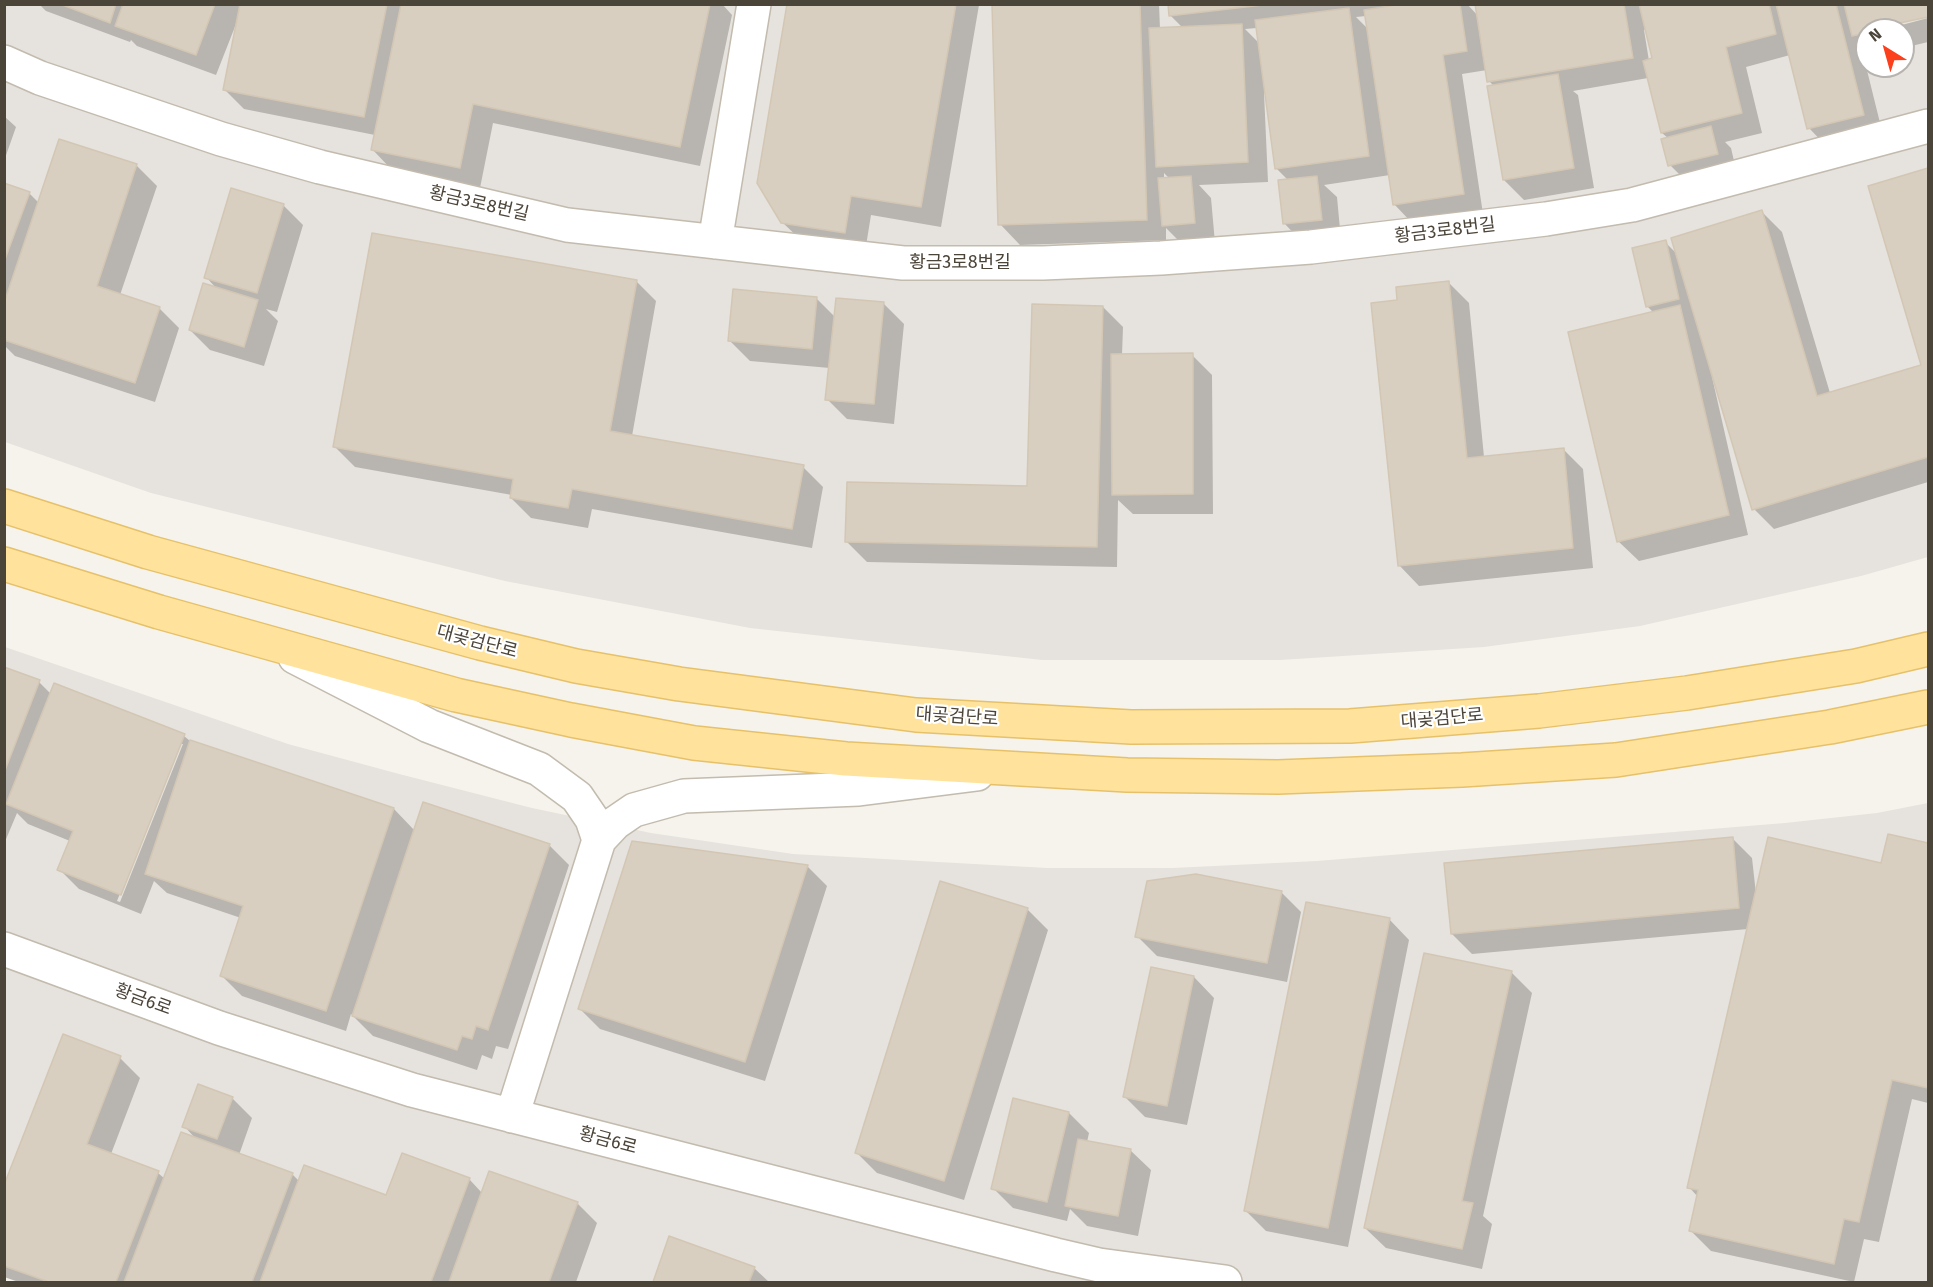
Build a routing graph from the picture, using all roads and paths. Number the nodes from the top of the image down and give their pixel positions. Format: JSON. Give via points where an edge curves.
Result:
{"nodes":[{"id":1,"x":754,"y":4,"type":"edge"},
{"id":2,"x":4,"y":62,"type":"edge"},
{"id":3,"x":1929,"y":126,"type":"edge"},
{"id":4,"x":715,"y":242,"type":"junction"},
{"id":5,"x":4,"y":506,"type":"edge"},
{"id":6,"x":4,"y":564,"type":"edge"},
{"id":7,"x":272,"y":644,"type":"junction"},
{"id":8,"x":1929,"y":649,"type":"edge"},
{"id":9,"x":1929,"y":708,"type":"edge"},
{"id":10,"x":1021,"y":768,"type":"junction"},
{"id":11,"x":599,"y":840,"type":"junction"},
{"id":12,"x":4,"y":949,"type":"edge"},
{"id":13,"x":512,"y":1116,"type":"junction"},
{"id":14,"x":1225,"y":1282,"type":"edge"}],
"edges":[{"from":1,"to":4,"type":"street"},
{"from":2,"to":4,"type":"street","name":"황금3로8번길","via":[[40,78],[221,139],[320,167],[567,225]]},
{"from":3,"to":4,"type":"street","name":"황금3로8번길","via":[[1632,205],[1311,247],[1055,263],[914,263]]},
{"from":5,"to":8,"type":"main road","name":"대곶검단로","via":[[148,552],[576,666],[679,684],[916,715],[1131,727],[1350,726],[1539,711],[1687,693],[1856,666]]},
{"from":6,"to":7,"type":"main road"},
{"from":7,"to":10,"type":"main road","via":[[456,695],[694,742],[846,759]]},
{"from":7,"to":11,"type":"street","via":[[399,712],[539,769],[577,797],[592,819]]},
{"from":9,"to":10,"type":"main road","via":[[1616,760],[1278,777],[1127,775]]},
{"from":10,"to":11,"type":"street","via":[[860,789],[684,796],[634,810]]},
{"from":11,"to":13,"type":"street"},
{"from":12,"to":13,"type":"street","name":"황금6로","via":[[311,1059]]},
{"from":13,"to":14,"type":"street","name":"황금6로","via":[[1077,1260]]}]}
